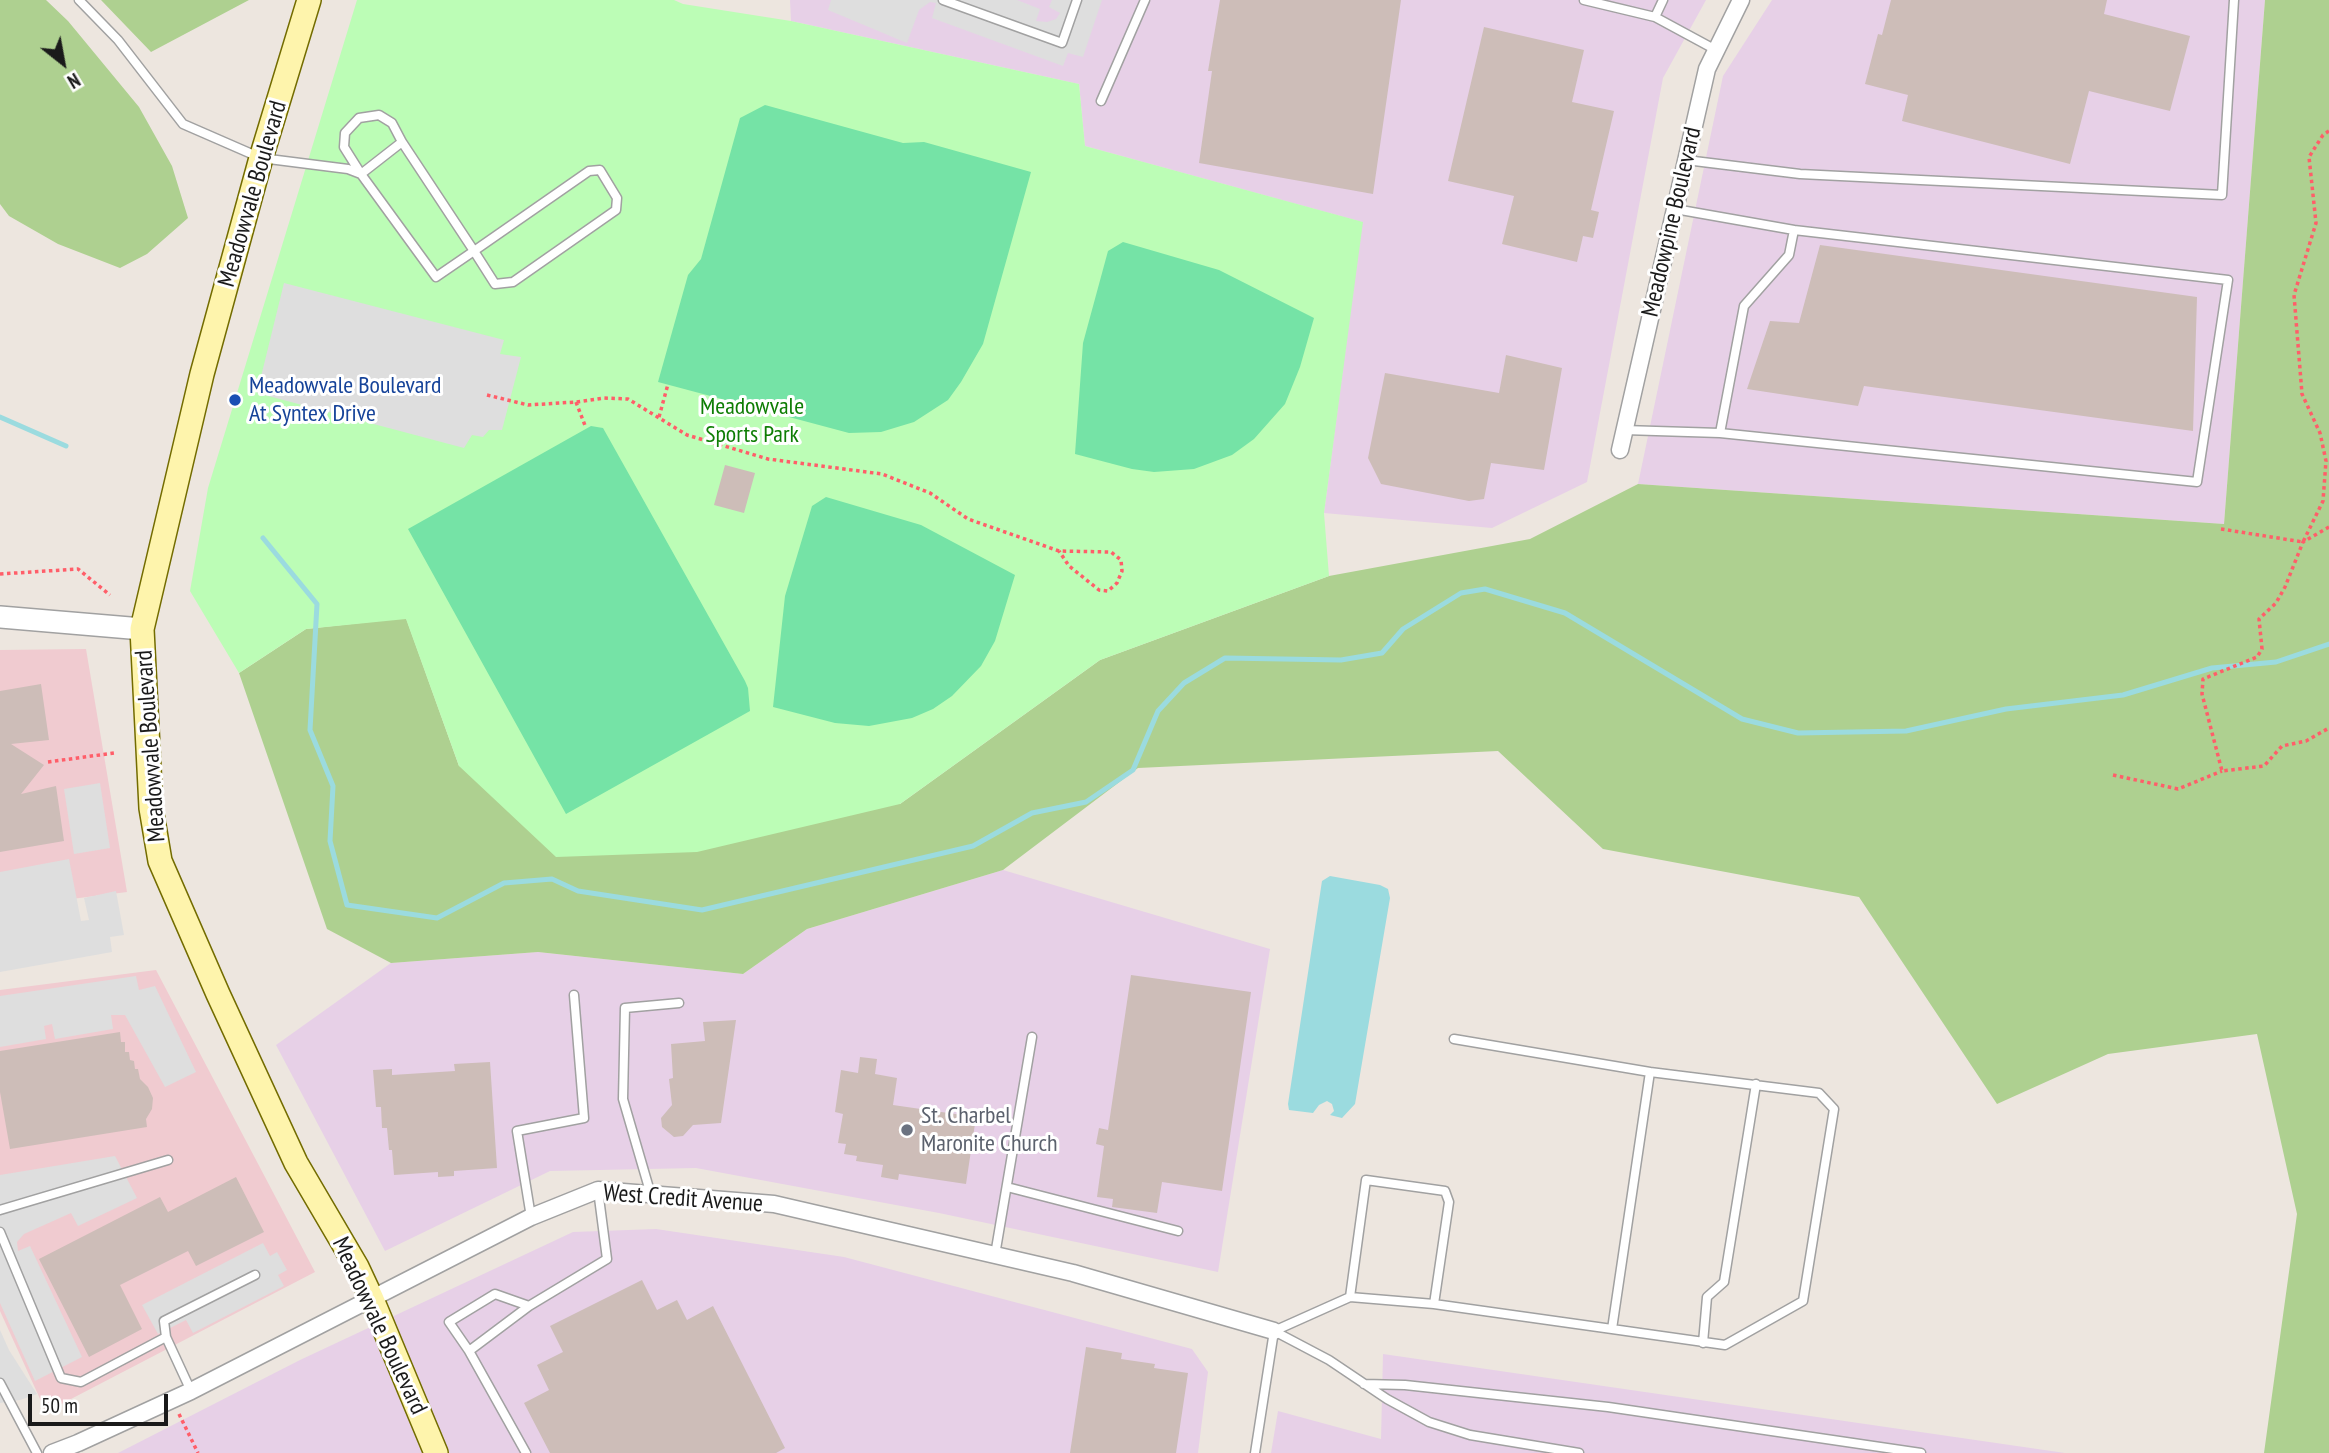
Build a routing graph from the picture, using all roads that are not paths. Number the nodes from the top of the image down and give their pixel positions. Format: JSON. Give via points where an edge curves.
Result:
{"nodes":[{"id":1,"x":79,"y":0,"type":"edge"},
{"id":2,"x":309,"y":0,"type":"edge"},
{"id":3,"x":943,"y":0,"type":"edge"},
{"id":4,"x":1077,"y":0,"type":"edge"},
{"id":5,"x":1145,"y":0,"type":"edge"},
{"id":6,"x":1584,"y":0,"type":"edge"},
{"id":7,"x":1663,"y":0,"type":"edge"},
{"id":8,"x":1741,"y":0,"type":"edge"},
{"id":9,"x":2234,"y":0,"type":"edge"},
{"id":10,"x":1655,"y":17,"type":"junction"},
{"id":11,"x":1716,"y":50,"type":"junction"},
{"id":12,"x":1101,"y":101,"type":"dead end"},
{"id":13,"x":402,"y":142,"type":"junction"},
{"id":14,"x":261,"y":158,"type":"junction"},
{"id":15,"x":1686,"y":160,"type":"junction"},
{"id":16,"x":361,"y":174,"type":"junction"},
{"id":17,"x":1675,"y":209,"type":"junction"},
{"id":18,"x":1794,"y":230,"type":"junction"},
{"id":19,"x":474,"y":251,"type":"junction"},
{"id":20,"x":1624,"y":430,"type":"junction"},
{"id":21,"x":1720,"y":433,"type":"junction"},
{"id":22,"x":1620,"y":450,"type":"dead end"},
{"id":23,"x":0,"y":617,"type":"edge"},
{"id":24,"x":142,"y":629,"type":"junction"},
{"id":25,"x":574,"y":995,"type":"dead end"},
{"id":26,"x":679,"y":1003,"type":"dead end"},
{"id":27,"x":1032,"y":1037,"type":"dead end"},
{"id":28,"x":1454,"y":1039,"type":"dead end"},
{"id":29,"x":1650,"y":1072,"type":"junction"},
{"id":30,"x":1756,"y":1084,"type":"junction"},
{"id":31,"x":168,"y":1160,"type":"dead end"},
{"id":32,"x":1007,"y":1187,"type":"junction"},
{"id":33,"x":598,"y":1190,"type":"junction"},
{"id":34,"x":650,"y":1195,"type":"junction"},
{"id":35,"x":0,"y":1210,"type":"edge"},
{"id":36,"x":531,"y":1217,"type":"junction"},
{"id":37,"x":1178,"y":1231,"type":"dead end"},
{"id":38,"x":0,"y":1232,"type":"edge"},
{"id":39,"x":995,"y":1255,"type":"junction"},
{"id":40,"x":255,"y":1275,"type":"dead end"},
{"id":41,"x":371,"y":1297,"type":"junction"},
{"id":42,"x":1350,"y":1297,"type":"junction"},
{"id":43,"x":1434,"y":1304,"type":"junction"},
{"id":44,"x":529,"y":1306,"type":"junction"},
{"id":45,"x":1612,"y":1329,"type":"junction"},
{"id":46,"x":1275,"y":1331,"type":"junction"},
{"id":47,"x":166,"y":1337,"type":"junction"},
{"id":48,"x":1703,"y":1343,"type":"junction"},
{"id":49,"x":469,"y":1350,"type":"junction"},
{"id":50,"x":0,"y":1382,"type":"edge"},
{"id":51,"x":1364,"y":1384,"type":"junction"},
{"id":52,"x":191,"y":1391,"type":"junction"},
{"id":53,"x":37,"y":1453,"type":"edge"},
{"id":54,"x":52,"y":1453,"type":"edge"},
{"id":55,"x":436,"y":1453,"type":"edge"},
{"id":56,"x":526,"y":1453,"type":"edge"},
{"id":57,"x":1255,"y":1453,"type":"edge"},
{"id":58,"x":1579,"y":1453,"type":"edge"},
{"id":59,"x":1921,"y":1453,"type":"edge"}],
"edges":[{"from":1,"to":14,"type":"lane","via":[[118,40],[183,124]]},
{"from":2,"to":14,"type":"main road","name":"Meadowvale Boulevard"},
{"from":3,"to":4,"type":"lane","via":[[1062,43]]},
{"from":5,"to":12,"type":"lane"},
{"from":6,"to":10,"type":"lane"},
{"from":7,"to":10,"type":"lane"},
{"from":8,"to":11,"type":"street","name":"Meadowpine Boulevard"},
{"from":9,"to":15,"type":"lane","via":[[2222,195],[1800,174]]},
{"from":10,"to":11,"type":"lane"},
{"from":11,"to":15,"type":"street","name":"Meadowpine Boulevard","via":[[1707,69]]},
{"from":13,"to":16,"type":"lane"},
{"from":13,"to":16,"type":"lane","via":[[392,124],[379,115],[359,118],[345,134],[344,147]]},
{"from":13,"to":19,"type":"lane"},
{"from":14,"to":16,"type":"lane"},
{"from":14,"to":24,"type":"main road","name":"Meadowvale Boulevard","via":[[202,374]]},
{"from":15,"to":17,"type":"street","name":"Meadowpine Boulevard"},
{"from":16,"to":19,"type":"lane","via":[[436,277]]},
{"from":17,"to":18,"type":"lane"},
{"from":17,"to":20,"type":"street","name":"Meadowpine Boulevard"},
{"from":18,"to":21,"type":"lane","via":[[1789,255],[1744,306]]},
{"from":18,"to":21,"type":"lane","via":[[2228,280],[2197,482]]},
{"from":19,"to":19,"type":"lane","via":[[589,171],[600,170],[617,198],[616,210],[513,282],[495,284]]},
{"from":20,"to":21,"type":"lane"},
{"from":20,"to":22,"type":"street","name":"Meadowpine Boulevard"},
{"from":23,"to":24,"type":"street"},
{"from":24,"to":41,"type":"main road","name":"Meadowvale Boulevard","via":[[151,808],[160,861],[296,1163]]},
{"from":25,"to":36,"type":"lane","via":[[584,1118],[517,1131]]},
{"from":26,"to":34,"type":"lane","via":[[625,1007],[623,1099]]},
{"from":27,"to":32,"type":"lane"},
{"from":28,"to":29,"type":"lane"},
{"from":29,"to":30,"type":"lane"},
{"from":29,"to":45,"type":"lane"},
{"from":30,"to":48,"type":"lane","via":[[1724,1282],[1707,1297]]},
{"from":30,"to":48,"type":"lane","via":[[1819,1093],[1834,1109],[1803,1301],[1725,1345]]},
{"from":31,"to":35,"type":"lane"},
{"from":32,"to":37,"type":"lane"},
{"from":32,"to":39,"type":"lane"},
{"from":33,"to":34,"type":"street","name":"West Credit Avenue"},
{"from":33,"to":36,"type":"street","name":"West Credit Avenue"},
{"from":33,"to":44,"type":"lane","via":[[607,1259]]},
{"from":34,"to":39,"type":"street","name":"West Credit Avenue","via":[[774,1204]]},
{"from":36,"to":41,"type":"street","name":"West Credit Avenue"},
{"from":38,"to":47,"type":"lane","via":[[61,1378],[81,1382]]},
{"from":39,"to":46,"type":"street","name":"West Credit Avenue"},
{"from":40,"to":47,"type":"lane","via":[[164,1321]]},
{"from":41,"to":52,"type":"street","name":"West Credit Avenue"},
{"from":41,"to":55,"type":"main road","name":"Meadowvale Boulevard"},
{"from":42,"to":43,"type":"lane"},
{"from":42,"to":43,"type":"lane","via":[[1366,1180],[1445,1191],[1449,1202]]},
{"from":42,"to":46,"type":"lane"},
{"from":43,"to":45,"type":"lane"},
{"from":44,"to":49,"type":"lane"},
{"from":44,"to":49,"type":"lane","via":[[495,1294],[449,1322]]},
{"from":45,"to":48,"type":"lane"},
{"from":46,"to":51,"type":"lane"},
{"from":46,"to":57,"type":"lane"},
{"from":47,"to":52,"type":"lane"},
{"from":49,"to":56,"type":"lane"},
{"from":50,"to":53,"type":"lane"},
{"from":51,"to":58,"type":"lane","via":[[1429,1422],[1470,1435]]},
{"from":51,"to":59,"type":"lane","via":[[1608,1407]]},
{"from":52,"to":54,"type":"street","name":"West Credit Avenue"}]}
